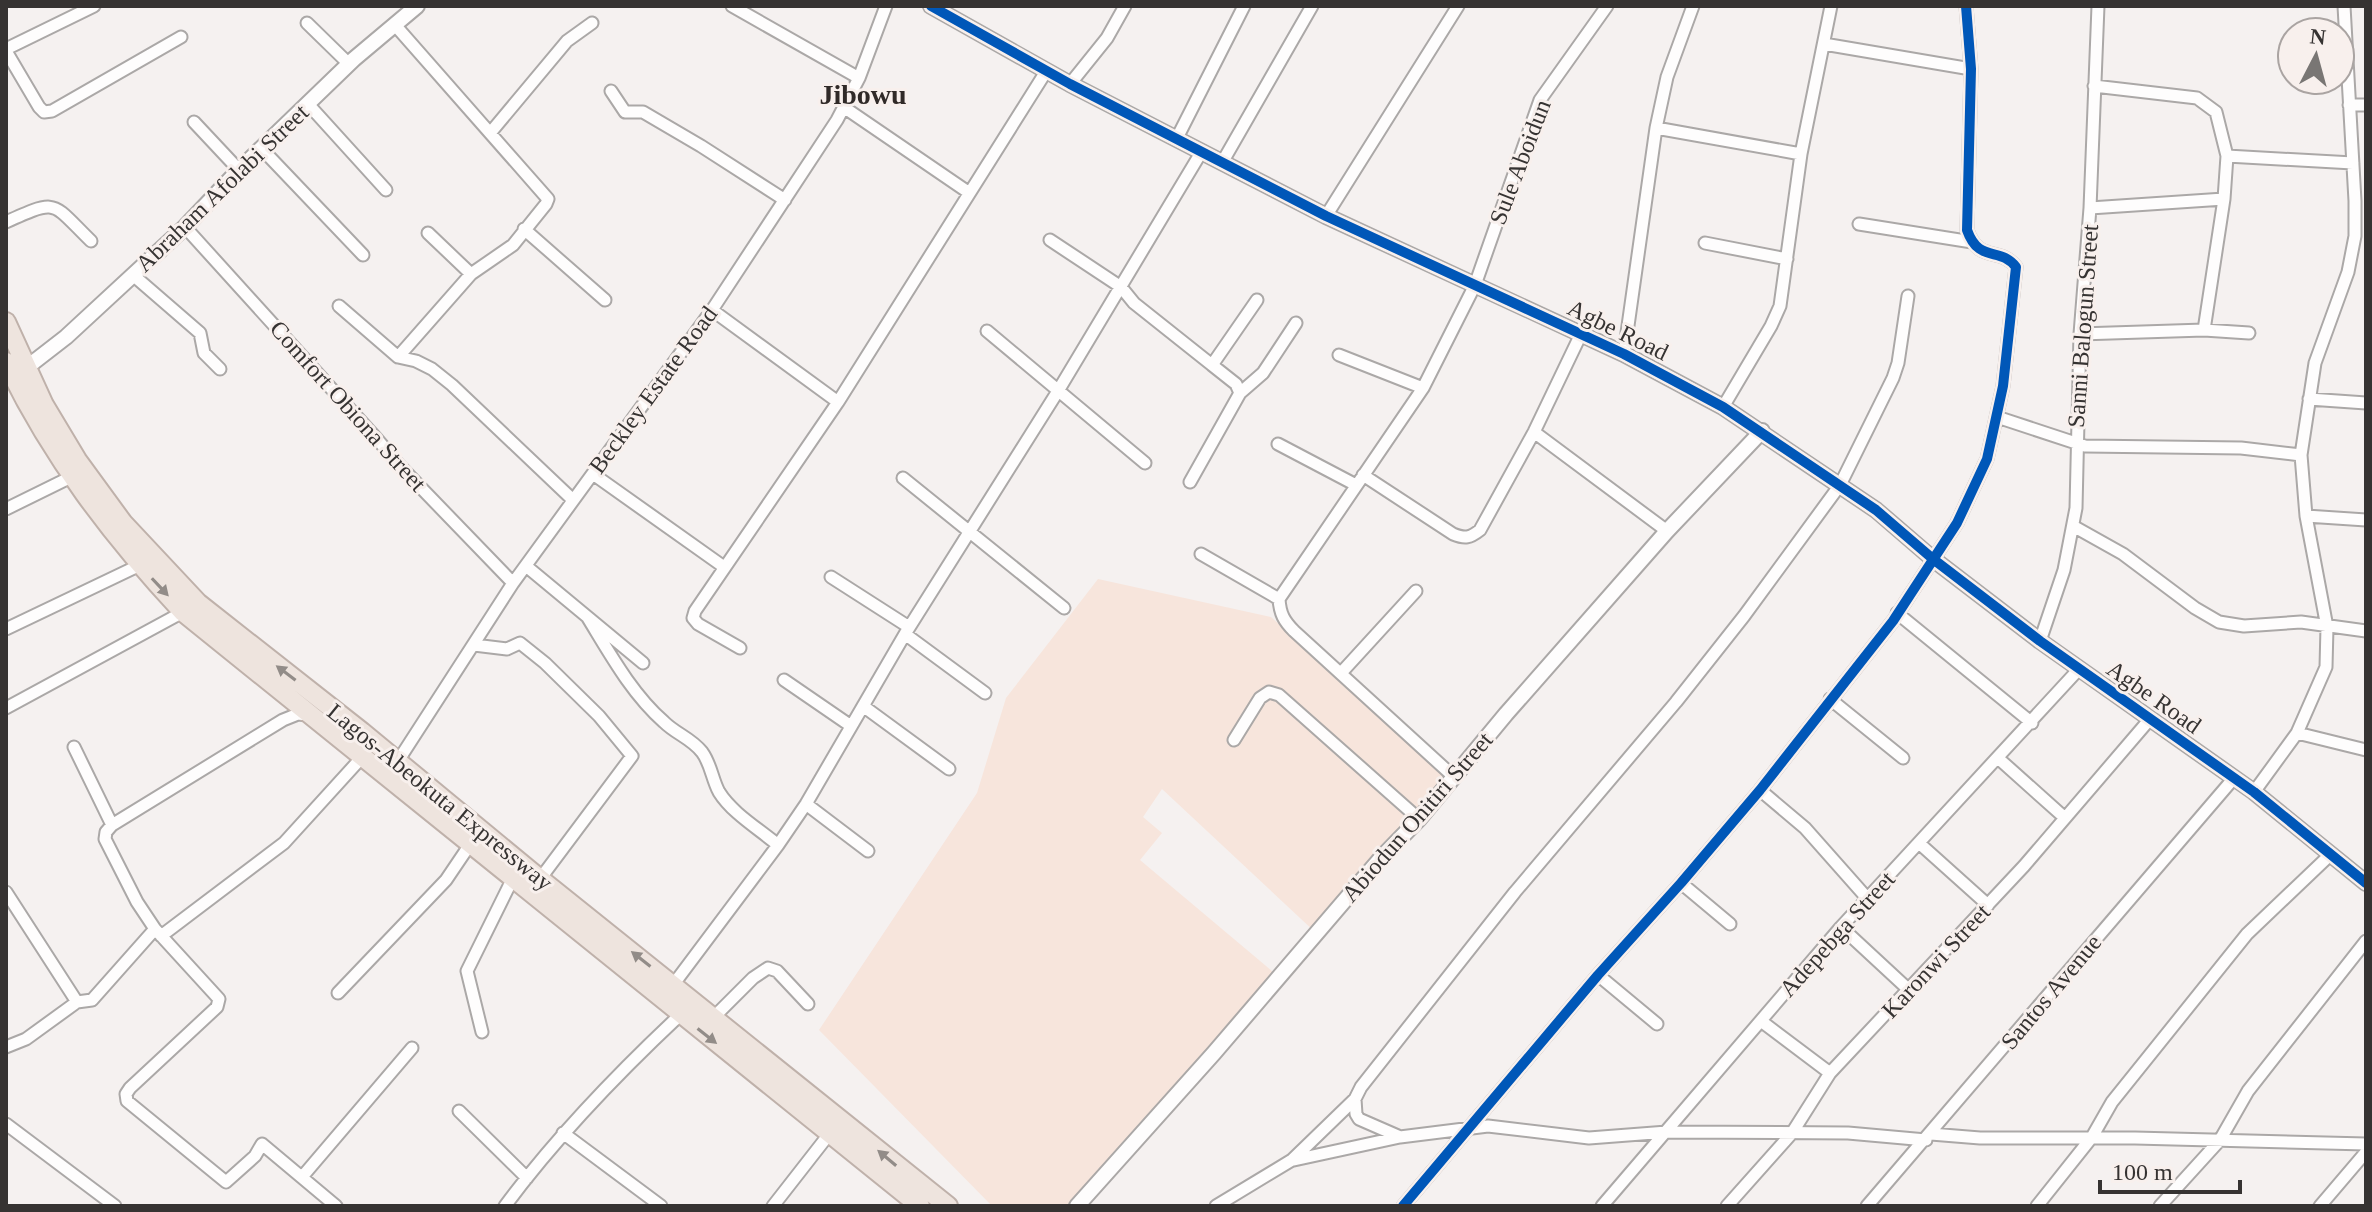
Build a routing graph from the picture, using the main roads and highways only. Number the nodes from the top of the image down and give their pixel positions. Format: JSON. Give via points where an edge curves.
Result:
{"nodes":[{"id":1,"x":6,"y":322,"type":"edge"},
{"id":2,"x":6,"y":362,"type":"edge"},
{"id":3,"x":322,"y":711,"type":"junction"},
{"id":4,"x":920,"y":1206,"type":"edge"},
{"id":5,"x":948,"y":1206,"type":"edge"}],
"edges":[{"from":3,"to":1,"type":"highway","name":"Lagos-Abeokuta Expressway","one_way":true,"via":[[198,603],[145,548],[77,460],[44,405]]},
{"from":2,"to":3,"type":"highway","name":"Lagos-Abeokuta Expressway","one_way":true,"via":[[71,477],[140,565],[183,612]]},
{"from":3,"to":4,"type":"highway","name":"Lagos-Abeokuta Expressway","one_way":true,"via":[[364,755]]},
{"from":5,"to":3,"type":"highway","name":"Lagos-Abeokuta Expressway","one_way":true,"via":[[398,761]]}]}
